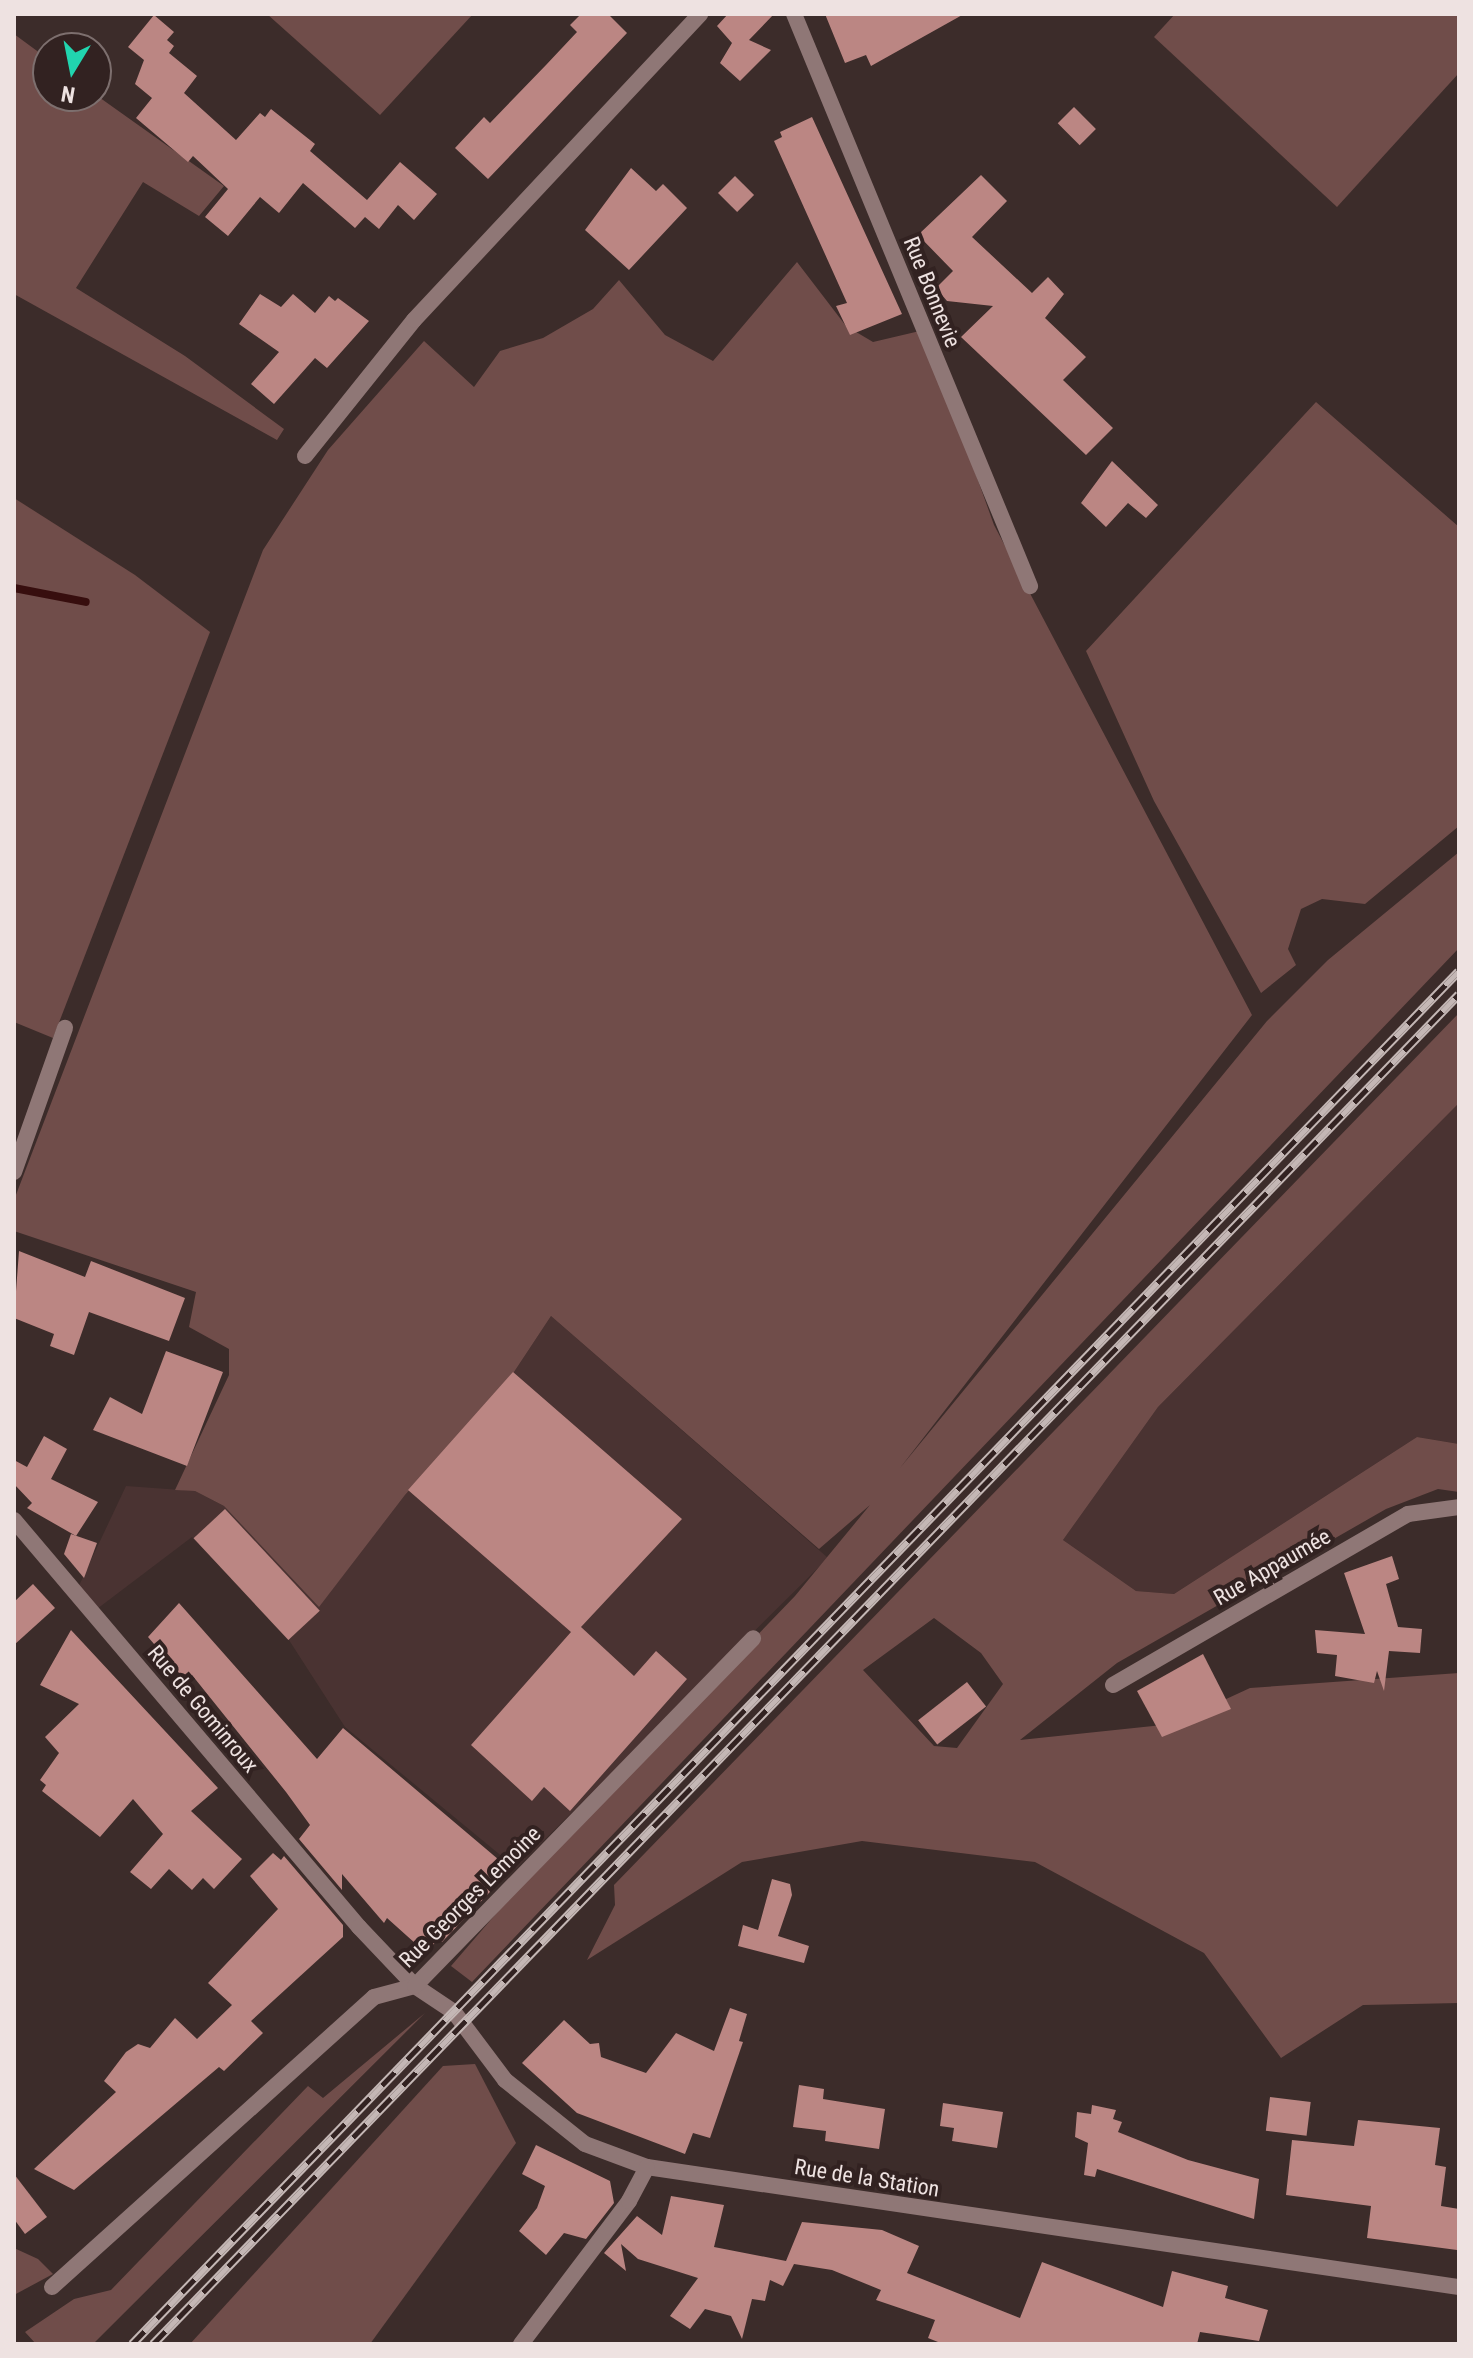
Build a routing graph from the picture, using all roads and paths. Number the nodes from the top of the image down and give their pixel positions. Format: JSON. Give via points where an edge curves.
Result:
{"nodes":[{"id":1,"x":700,"y":14,"type":"edge"},
{"id":2,"x":794,"y":14,"type":"edge"},
{"id":3,"x":305,"y":456,"type":"dead end"},
{"id":4,"x":1030,"y":586,"type":"dead end"},
{"id":5,"x":65,"y":1028,"type":"dead end"},
{"id":6,"x":14,"y":1172,"type":"edge"},
{"id":7,"x":1459,"y":1507,"type":"edge"},
{"id":8,"x":14,"y":1520,"type":"edge"},
{"id":9,"x":753,"y":1638,"type":"dead end"},
{"id":10,"x":1113,"y":1685,"type":"dead end"},
{"id":11,"x":359,"y":1927,"type":"joint"},
{"id":12,"x":415,"y":1986,"type":"junction"},
{"id":13,"x":647,"y":2167,"type":"junction"},
{"id":14,"x":52,"y":2287,"type":"dead end"},
{"id":15,"x":1459,"y":2287,"type":"edge"},
{"id":16,"x":521,"y":2344,"type":"edge"}],
"edges":[{"from":1,"to":3,"type":"street","via":[[414,320]]},
{"from":2,"to":4,"type":"street","name":"Rue Bonnevie"},
{"from":5,"to":6,"type":"street"},
{"from":7,"to":10,"type":"street","name":"Rue Appaumée","via":[[1408,1514]]},
{"from":8,"to":11,"type":"street","name":"Rue de Gominroux"},
{"from":9,"to":12,"type":"street","name":"Rue Georges Lemoine"},
{"from":11,"to":12,"type":"street","name":"Rue de la Station"},
{"from":12,"to":13,"type":"street","name":"Rue de la Station","via":[[454,2012],[505,2080],[562,2129],[611,2157]]},
{"from":12,"to":14,"type":"street","name":"Rue Georges Lemoine","via":[[374,1997]]},
{"from":13,"to":15,"type":"street","name":"Rue de la Station"},
{"from":13,"to":16,"type":"street","via":[[629,2201]]}]}
